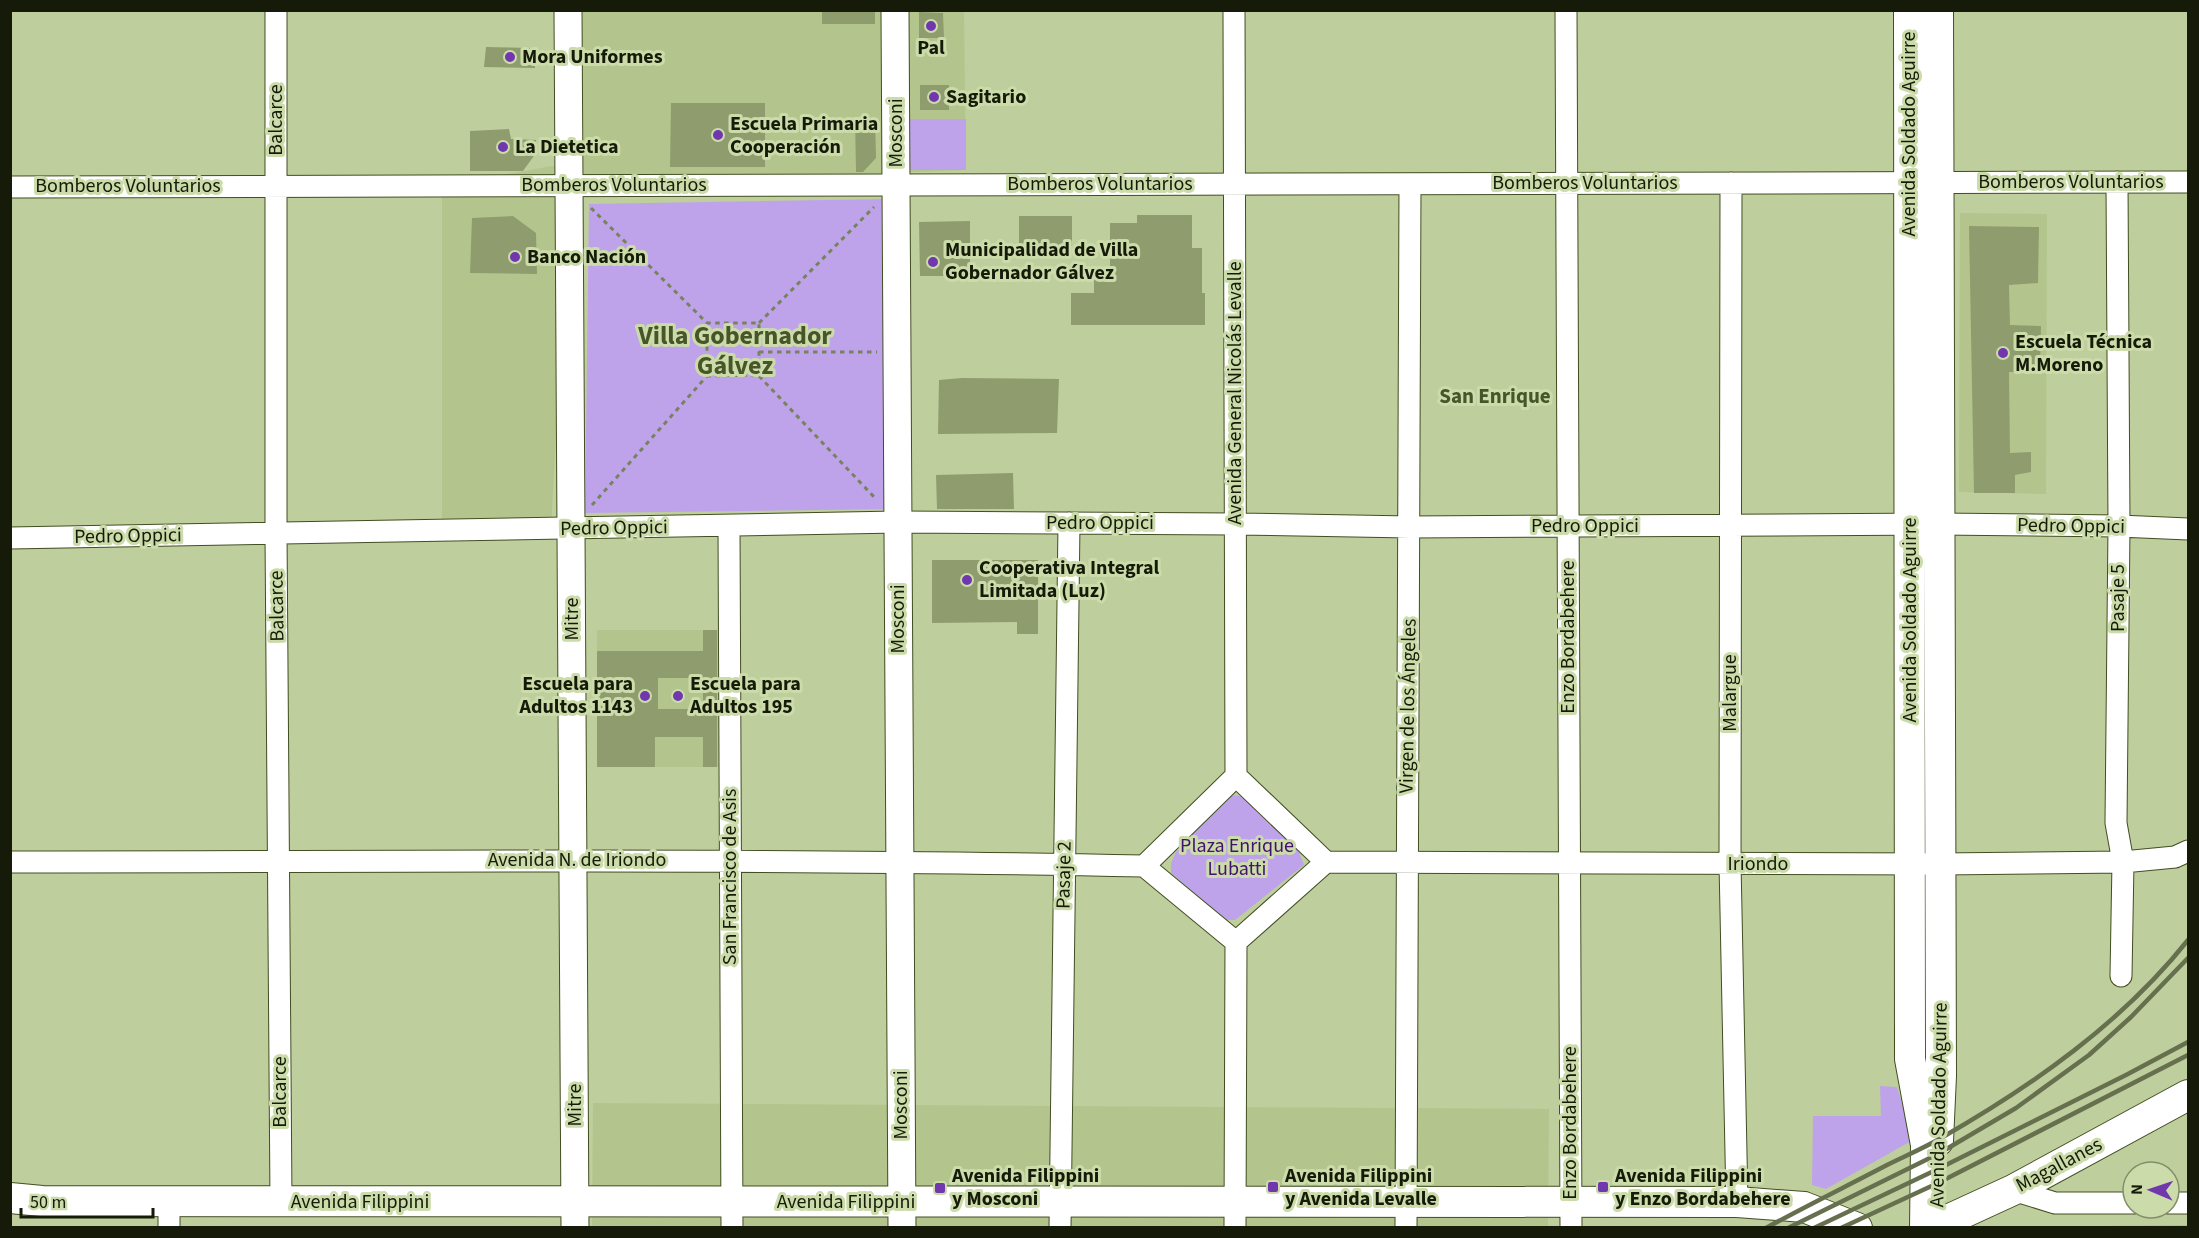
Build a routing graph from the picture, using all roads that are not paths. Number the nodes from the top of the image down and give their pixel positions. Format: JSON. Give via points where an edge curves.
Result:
{"nodes":[{"id":1,"x":276,"y":10,"type":"edge"},
{"id":2,"x":568,"y":10,"type":"edge"},
{"id":3,"x":895,"y":10,"type":"edge"},
{"id":4,"x":1234,"y":10,"type":"edge"},
{"id":5,"x":1566,"y":10,"type":"edge"},
{"id":6,"x":1909,"y":10,"type":"edge"},
{"id":7,"x":1938,"y":10,"type":"edge"},
{"id":8,"x":2117,"y":182,"type":"junction"},
{"id":9,"x":2188,"y":182,"type":"edge"},
{"id":10,"x":1566,"y":183,"type":"junction"},
{"id":11,"x":1731,"y":183,"type":"junction"},
{"id":12,"x":1909,"y":183,"type":"junction"},
{"id":13,"x":1938,"y":183,"type":"junction"},
{"id":14,"x":1235,"y":184,"type":"junction"},
{"id":15,"x":1410,"y":184,"type":"junction"},
{"id":16,"x":569,"y":185,"type":"junction"},
{"id":17,"x":896,"y":185,"type":"junction"},
{"id":18,"x":276,"y":186,"type":"junction"},
{"id":19,"x":10,"y":187,"type":"edge"},
{"id":20,"x":898,"y":522,"type":"junction"},
{"id":21,"x":1070,"y":523,"type":"junction"},
{"id":22,"x":1236,"y":524,"type":"junction"},
{"id":23,"x":1909,"y":524,"type":"junction"},
{"id":24,"x":1939,"y":524,"type":"junction"},
{"id":25,"x":1568,"y":525,"type":"junction"},
{"id":26,"x":729,"y":526,"type":"junction"},
{"id":27,"x":1730,"y":526,"type":"junction"},
{"id":28,"x":2119,"y":526,"type":"junction"},
{"id":29,"x":1410,"y":528,"type":"junction"},
{"id":30,"x":571,"y":529,"type":"junction"},
{"id":31,"x":2188,"y":529,"type":"edge"},
{"id":32,"x":276,"y":533,"type":"junction"},
{"id":33,"x":10,"y":538,"type":"edge"},
{"id":34,"x":1236,"y":776,"type":"junction"},
{"id":35,"x":2188,"y":851,"type":"edge"},
{"id":36,"x":573,"y":860,"type":"junction"},
{"id":37,"x":730,"y":861,"type":"junction"},
{"id":38,"x":899,"y":861,"type":"junction"},
{"id":39,"x":10,"y":862,"type":"edge"},
{"id":40,"x":279,"y":862,"type":"junction"},
{"id":41,"x":1326,"y":862,"type":"junction"},
{"id":42,"x":1406,"y":862,"type":"junction"},
{"id":43,"x":2123,"y":862,"type":"junction"},
{"id":44,"x":1569,"y":863,"type":"junction"},
{"id":45,"x":1730,"y":863,"type":"junction"},
{"id":46,"x":1065,"y":864,"type":"junction"},
{"id":47,"x":1910,"y":864,"type":"junction"},
{"id":48,"x":1940,"y":864,"type":"junction"},
{"id":49,"x":1144,"y":866,"type":"junction"},
{"id":50,"x":1236,"y":942,"type":"junction"},
{"id":51,"x":2121,"y":976,"type":"dead end"},
{"id":52,"x":2188,"y":1095,"type":"edge"},
{"id":53,"x":2013,"y":1190,"type":"junction"},
{"id":54,"x":10,"y":1198,"type":"edge"},
{"id":55,"x":281,"y":1202,"type":"junction"},
{"id":56,"x":1737,"y":1202,"type":"junction"},
{"id":57,"x":2121,"y":1203,"type":"edge"},
{"id":58,"x":169,"y":1214,"type":"edge"},
{"id":59,"x":575,"y":1215,"type":"edge"},
{"id":60,"x":732,"y":1215,"type":"edge"},
{"id":61,"x":901,"y":1215,"type":"edge"},
{"id":62,"x":1060,"y":1215,"type":"edge"},
{"id":63,"x":1235,"y":1215,"type":"edge"},
{"id":64,"x":1406,"y":1215,"type":"edge"},
{"id":65,"x":1570,"y":1215,"type":"edge"},
{"id":66,"x":1857,"y":1227,"type":"edge"},
{"id":67,"x":1932,"y":1227,"type":"edge"}],
"edges":[{"from":1,"to":18,"type":"street","name":"Balcarce"},
{"from":2,"to":16,"type":"street","name":"Mitre"},
{"from":3,"to":17,"type":"street","name":"Mosconi"},
{"from":4,"to":14,"type":"street","name":"Avenida General Nicolás Levalle"},
{"from":5,"to":10,"type":"street","name":"Enzo Bordabehere"},
{"from":6,"to":12,"type":"main road","name":"Avenida Soldado Aguirre"},
{"from":7,"to":13,"type":"main road","name":"Avenida Soldado Aguirre"},
{"from":8,"to":9,"type":"street","name":"Bomberos Voluntarios"},
{"from":8,"to":13,"type":"street","name":"Bomberos Voluntarios"},
{"from":8,"to":28,"type":"street","name":"Pasaje 5"},
{"from":10,"to":11,"type":"street","name":"Bomberos Voluntarios"},
{"from":10,"to":15,"type":"street","name":"Bomberos Voluntarios"},
{"from":10,"to":25,"type":"street","name":"Enzo Bordabehere"},
{"from":11,"to":12,"type":"street","name":"Bomberos Voluntarios"},
{"from":11,"to":27,"type":"street","name":"Malargue"},
{"from":12,"to":13,"type":"street","name":"Bomberos Voluntarios"},
{"from":12,"to":23,"type":"main road","name":"Avenida Soldado Aguirre"},
{"from":13,"to":24,"type":"main road","name":"Avenida Soldado Aguirre"},
{"from":14,"to":15,"type":"street","name":"Bomberos Voluntarios"},
{"from":14,"to":17,"type":"street","name":"Bomberos Voluntarios"},
{"from":14,"to":22,"type":"street","name":"Avenida General Nicolás Levalle"},
{"from":15,"to":29,"type":"street","name":"Virgen de los Ángeles"},
{"from":16,"to":17,"type":"street","name":"Bomberos Voluntarios"},
{"from":16,"to":18,"type":"street","name":"Bomberos Voluntarios"},
{"from":16,"to":30,"type":"street","name":"Mitre"},
{"from":17,"to":20,"type":"street","name":"Mosconi"},
{"from":18,"to":19,"type":"street","name":"Bomberos Voluntarios"},
{"from":18,"to":32,"type":"street","name":"Balcarce"},
{"from":20,"to":21,"type":"street","name":"Pedro Oppici"},
{"from":20,"to":26,"type":"street","name":"Pedro Oppici"},
{"from":20,"to":38,"type":"street","name":"Mosconi"},
{"from":21,"to":22,"type":"street","name":"Pedro Oppici"},
{"from":21,"to":46,"type":"street","name":"Pasaje 2"},
{"from":22,"to":29,"type":"street","name":"Pedro Oppici"},
{"from":22,"to":34,"type":"street","name":"Avenida General Nicolás Levalle"},
{"from":23,"to":24,"type":"street","name":"Pedro Oppici"},
{"from":23,"to":27,"type":"street","name":"Pedro Oppici"},
{"from":23,"to":47,"type":"main road","name":"Avenida Soldado Aguirre"},
{"from":24,"to":28,"type":"street","name":"Pedro Oppici"},
{"from":24,"to":48,"type":"main road","name":"Avenida Soldado Aguirre"},
{"from":25,"to":27,"type":"street","name":"Pedro Oppici"},
{"from":25,"to":29,"type":"street","name":"Pedro Oppici"},
{"from":25,"to":44,"type":"street","name":"Enzo Bordabehere"},
{"from":26,"to":30,"type":"street","name":"Pedro Oppici"},
{"from":26,"to":37,"type":"street","name":"San Francisco de Asis"},
{"from":27,"to":45,"type":"street","name":"Malargue"},
{"from":28,"to":31,"type":"street","name":"Pedro Oppici"},
{"from":28,"to":43,"type":"street","name":"Pasaje 5","via":[[2116,823]]},
{"from":29,"to":42,"type":"street","name":"Virgen de los Ángeles"},
{"from":30,"to":32,"type":"street","name":"Pedro Oppici"},
{"from":30,"to":36,"type":"street","name":"Mitre"},
{"from":32,"to":33,"type":"street","name":"Pedro Oppici"},
{"from":32,"to":40,"type":"street","name":"Balcarce"},
{"from":34,"to":41,"type":"street"},
{"from":34,"to":49,"type":"street"},
{"from":35,"to":43,"type":"street","name":"Iriondo","via":[[2175,857]]},
{"from":36,"to":37,"type":"street","name":"Avenida N. de Iriondo"},
{"from":36,"to":40,"type":"street","name":"Avenida N. de Iriondo"},
{"from":36,"to":59,"type":"street","name":"Mitre"},
{"from":37,"to":38,"type":"street","name":"Avenida N. de Iriondo"},
{"from":37,"to":60,"type":"street","name":"San Francisco de Asis"},
{"from":38,"to":46,"type":"street","name":"Avenida N. de Iriondo"},
{"from":38,"to":61,"type":"street","name":"Mosconi"},
{"from":39,"to":40,"type":"street","name":"Avenida N. de Iriondo"},
{"from":40,"to":55,"type":"street","name":"Balcarce"},
{"from":41,"to":42,"type":"street","name":"Iriondo"},
{"from":41,"to":50,"type":"street"},
{"from":42,"to":44,"type":"street","name":"Iriondo"},
{"from":42,"to":64,"type":"street","name":"Virgen de los Ángeles"},
{"from":43,"to":48,"type":"street","name":"Iriondo"},
{"from":43,"to":51,"type":"street","name":"Pasaje 5"},
{"from":44,"to":45,"type":"street","name":"Iriondo"},
{"from":44,"to":65,"type":"street","name":"Enzo Bordabehere"},
{"from":45,"to":47,"type":"street","name":"Iriondo"},
{"from":45,"to":56,"type":"street","name":"Malargue"},
{"from":46,"to":49,"type":"street","name":"Avenida N. de Iriondo"},
{"from":46,"to":62,"type":"street","name":"Pasaje 2"},
{"from":47,"to":48,"type":"street","name":"Iriondo"},
{"from":47,"to":67,"type":"main road","name":"Avenida Soldado Aguirre","via":[[1910,1059],[1926,1145]]},
{"from":48,"to":67,"type":"main road","name":"Avenida Soldado Aguirre"},
{"from":49,"to":50,"type":"street"},
{"from":50,"to":63,"type":"street"},
{"from":52,"to":53,"type":"main road","name":"Magallanes"},
{"from":53,"to":57,"type":"street","via":[[2055,1203]]},
{"from":53,"to":67,"type":"main road","name":"Magallanes"},
{"from":54,"to":58,"type":"main road","name":"Avenida Filippini"},
{"from":55,"to":58,"type":"main road","name":"Avenida Filippini"},
{"from":55,"to":59,"type":"main road","name":"Avenida Filippini"},
{"from":56,"to":65,"type":"main road","name":"Avenida Filippini"},
{"from":56,"to":66,"type":"main road","name":"Avenida Filippini","via":[[1804,1207]]},
{"from":59,"to":60,"type":"main road","name":"Avenida Filippini"},
{"from":60,"to":61,"type":"main road","name":"Avenida Filippini"},
{"from":61,"to":62,"type":"main road","name":"Avenida Filippini"},
{"from":62,"to":63,"type":"main road","name":"Avenida Filippini"},
{"from":63,"to":64,"type":"main road","name":"Avenida Filippini"},
{"from":64,"to":65,"type":"main road","name":"Avenida Filippini"}]}
